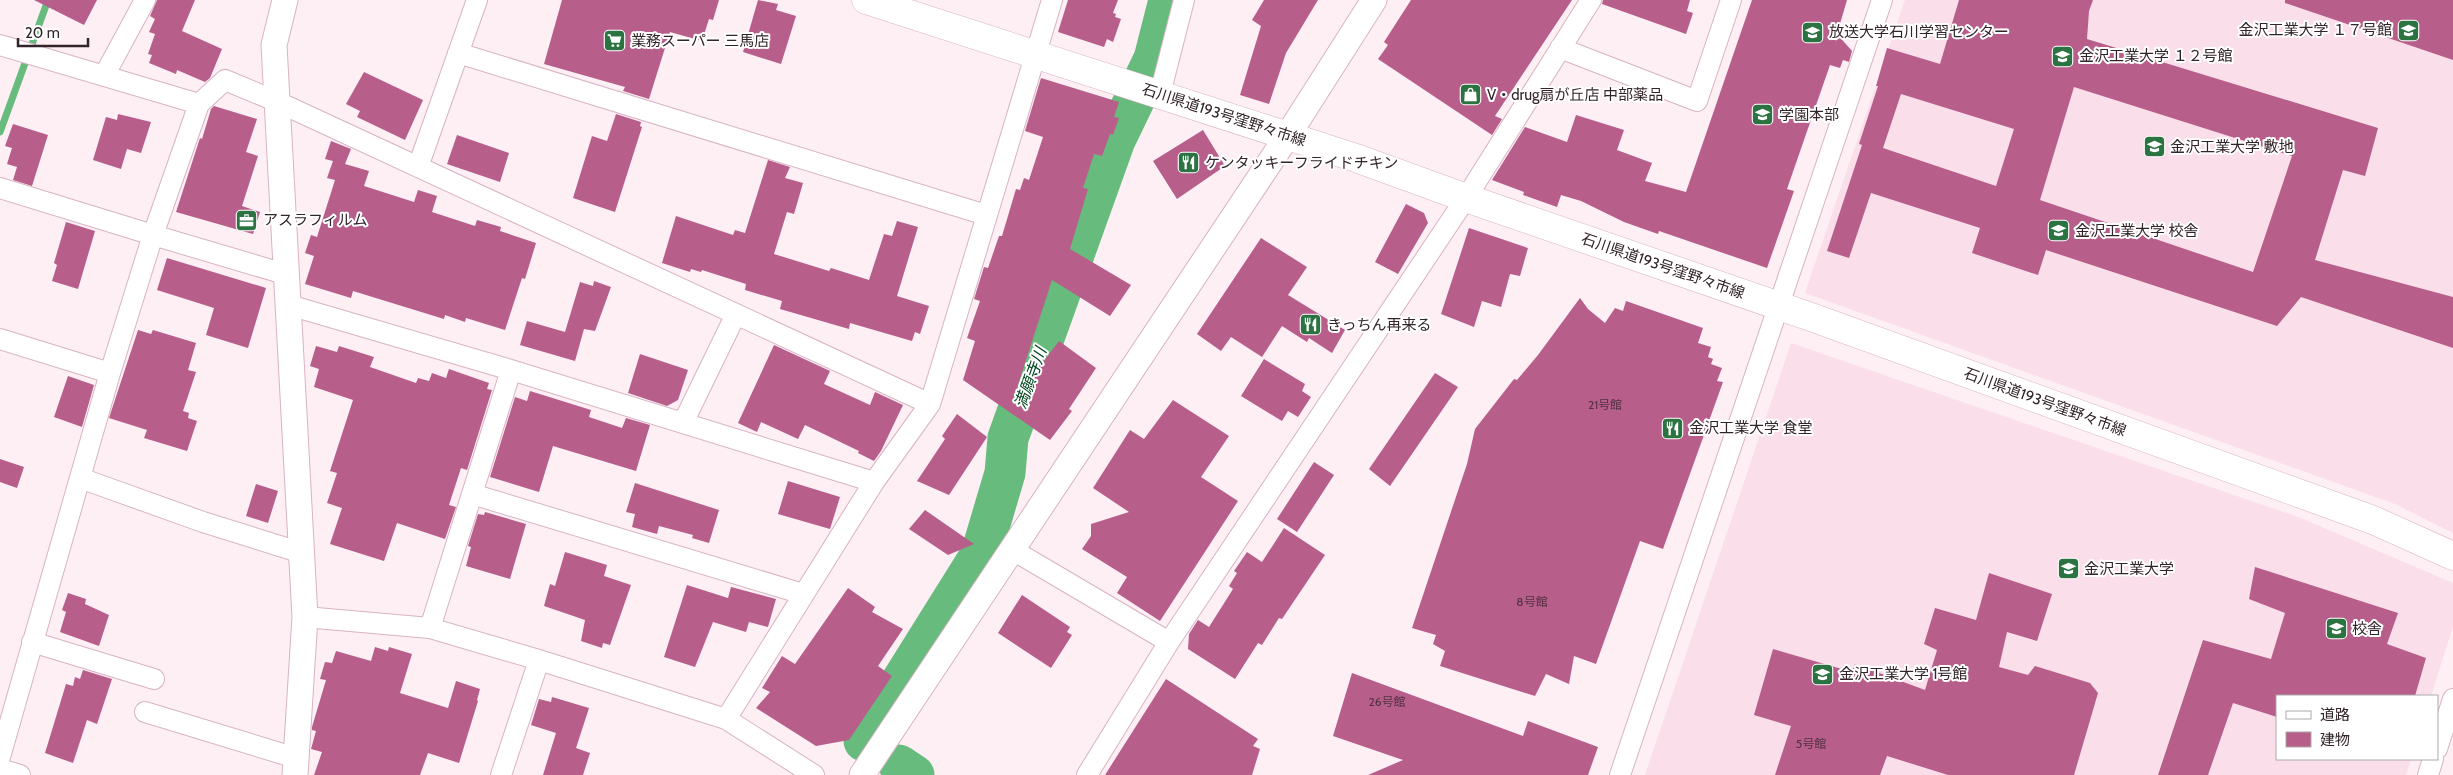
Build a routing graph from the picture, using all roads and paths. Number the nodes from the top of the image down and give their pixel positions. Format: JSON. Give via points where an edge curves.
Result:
{"nodes":[{"id":1,"x":145,"y":0,"type":"edge"},
{"id":2,"x":285,"y":0,"type":"edge"},
{"id":3,"x":477,"y":0,"type":"edge"},
{"id":4,"x":866,"y":0,"type":"edge"},
{"id":5,"x":1052,"y":0,"type":"edge"},
{"id":6,"x":1184,"y":0,"type":"edge"},
{"id":7,"x":1374,"y":0,"type":"edge"},
{"id":8,"x":1591,"y":0,"type":"edge"},
{"id":9,"x":1731,"y":0,"type":"edge"},
{"id":10,"x":1882,"y":0,"type":"edge"},
{"id":11,"x":0,"y":45,"type":"edge"},
{"id":12,"x":1560,"y":48,"type":"junction"},
{"id":13,"x":458,"y":53,"type":"junction"},
{"id":14,"x":1034,"y":54,"type":"junction"},
{"id":15,"x":104,"y":76,"type":"junction"},
{"id":16,"x":1148,"y":90,"type":"junction"},
{"id":17,"x":278,"y":102,"type":"junction"},
{"id":18,"x":199,"y":104,"type":"junction"},
{"id":19,"x":1288,"y":135,"type":"junction"},
{"id":20,"x":418,"y":167,"type":"junction"},
{"id":21,"x":0,"y":188,"type":"edge"},
{"id":22,"x":1466,"y":198,"type":"junction"},
{"id":23,"x":986,"y":215,"type":"junction"},
{"id":24,"x":153,"y":235,"type":"junction"},
{"id":25,"x":288,"y":275,"type":"junction"},
{"id":26,"x":289,"y":305,"type":"junction"},
{"id":27,"x":1777,"y":306,"type":"junction"},
{"id":28,"x":736,"y":314,"type":"junction"},
{"id":29,"x":0,"y":341,"type":"edge"},
{"id":30,"x":512,"y":370,"type":"junction"},
{"id":31,"x":110,"y":374,"type":"junction"},
{"id":32,"x":930,"y":404,"type":"junction"},
{"id":33,"x":683,"y":423,"type":"junction"},
{"id":34,"x":80,"y":478,"type":"junction"},
{"id":35,"x":874,"y":482,"type":"junction"},
{"id":36,"x":472,"y":494,"type":"junction"},
{"id":37,"x":1012,"y":549,"type":"junction"},
{"id":38,"x":302,"y":550,"type":"junction"},
{"id":39,"x":2453,"y":556,"type":"edge"},
{"id":40,"x":803,"y":594,"type":"junction"},
{"id":41,"x":305,"y":617,"type":"junction"},
{"id":42,"x":430,"y":628,"type":"junction"},
{"id":43,"x":32,"y":642,"type":"junction"},
{"id":44,"x":1169,"y":642,"type":"junction"},
{"id":45,"x":539,"y":660,"type":"junction"},
{"id":46,"x":154,"y":679,"type":"dead end"},
{"id":47,"x":2453,"y":699,"type":"edge"},
{"id":48,"x":145,"y":712,"type":"dead end"},
{"id":49,"x":726,"y":719,"type":"junction"},
{"id":50,"x":2438,"y":746,"type":"edge"},
{"id":51,"x":0,"y":757,"type":"edge"},
{"id":52,"x":2434,"y":760,"type":"edge"},
{"id":53,"x":295,"y":767,"type":"edge"},
{"id":54,"x":0,"y":769,"type":"edge"},
{"id":55,"x":20,"y":775,"type":"edge"},
{"id":56,"x":501,"y":775,"type":"edge"},
{"id":57,"x":814,"y":775,"type":"edge"},
{"id":58,"x":862,"y":775,"type":"edge"},
{"id":59,"x":1087,"y":775,"type":"edge"},
{"id":60,"x":1620,"y":775,"type":"edge"},
{"id":61,"x":2428,"y":775,"type":"edge"}],
"edges":[{"from":1,"to":15,"type":"street"},
{"from":2,"to":17,"type":"street","via":[[274,45]]},
{"from":3,"to":13,"type":"street"},
{"from":4,"to":14,"type":"main road","name":"石川県道193号窪野々市線"},
{"from":5,"to":14,"type":"street"},
{"from":6,"to":16,"type":"street"},
{"from":7,"to":19,"type":"street"},
{"from":8,"to":12,"type":"street"},
{"from":9,"to":12,"type":"street","via":[[1697,101]]},
{"from":10,"to":27,"type":"street"},
{"from":11,"to":15,"type":"street"},
{"from":12,"to":22,"type":"street"},
{"from":13,"to":20,"type":"street"},
{"from":13,"to":23,"type":"street"},
{"from":14,"to":16,"type":"main road","name":"石川県道193号窪野々市線"},
{"from":14,"to":23,"type":"street"},
{"from":15,"to":18,"type":"street"},
{"from":16,"to":19,"type":"main road","name":"石川県道193号窪野々市線"},
{"from":17,"to":18,"type":"street","via":[[225,80]]},
{"from":17,"to":20,"type":"street"},
{"from":17,"to":25,"type":"street"},
{"from":18,"to":24,"type":"street"},
{"from":19,"to":22,"type":"main road","name":"石川県道193号窪野々市線"},
{"from":19,"to":37,"type":"street"},
{"from":20,"to":28,"type":"street"},
{"from":21,"to":24,"type":"street"},
{"from":22,"to":27,"type":"main road","name":"石川県道193号窪野々市線"},
{"from":22,"to":44,"type":"street"},
{"from":23,"to":32,"type":"street"},
{"from":24,"to":25,"type":"street"},
{"from":24,"to":31,"type":"street"},
{"from":25,"to":26,"type":"street"},
{"from":26,"to":30,"type":"street"},
{"from":26,"to":38,"type":"street"},
{"from":27,"to":39,"type":"main road","name":"石川県道193号窪野々市線","via":[[2373,520]]},
{"from":27,"to":60,"type":"street"},
{"from":28,"to":32,"type":"street"},
{"from":28,"to":33,"type":"street"},
{"from":29,"to":31,"type":"street"},
{"from":30,"to":33,"type":"street"},
{"from":30,"to":36,"type":"street"},
{"from":31,"to":34,"type":"street"},
{"from":32,"to":35,"type":"street"},
{"from":33,"to":35,"type":"street"},
{"from":34,"to":38,"type":"street"},
{"from":34,"to":43,"type":"street"},
{"from":35,"to":40,"type":"street"},
{"from":36,"to":40,"type":"street"},
{"from":36,"to":42,"type":"street"},
{"from":37,"to":44,"type":"street"},
{"from":37,"to":58,"type":"street"},
{"from":38,"to":41,"type":"street"},
{"from":40,"to":49,"type":"street"},
{"from":41,"to":42,"type":"street"},
{"from":41,"to":53,"type":"street"},
{"from":42,"to":45,"type":"street"},
{"from":43,"to":46,"type":"street"},
{"from":43,"to":51,"type":"street"},
{"from":44,"to":59,"type":"street"},
{"from":45,"to":49,"type":"street"},
{"from":45,"to":56,"type":"street"},
{"from":47,"to":50,"type":"street"},
{"from":48,"to":53,"type":"street"},
{"from":49,"to":57,"type":"street"},
{"from":52,"to":61,"type":"street"},
{"from":54,"to":55,"type":"street"}]}
